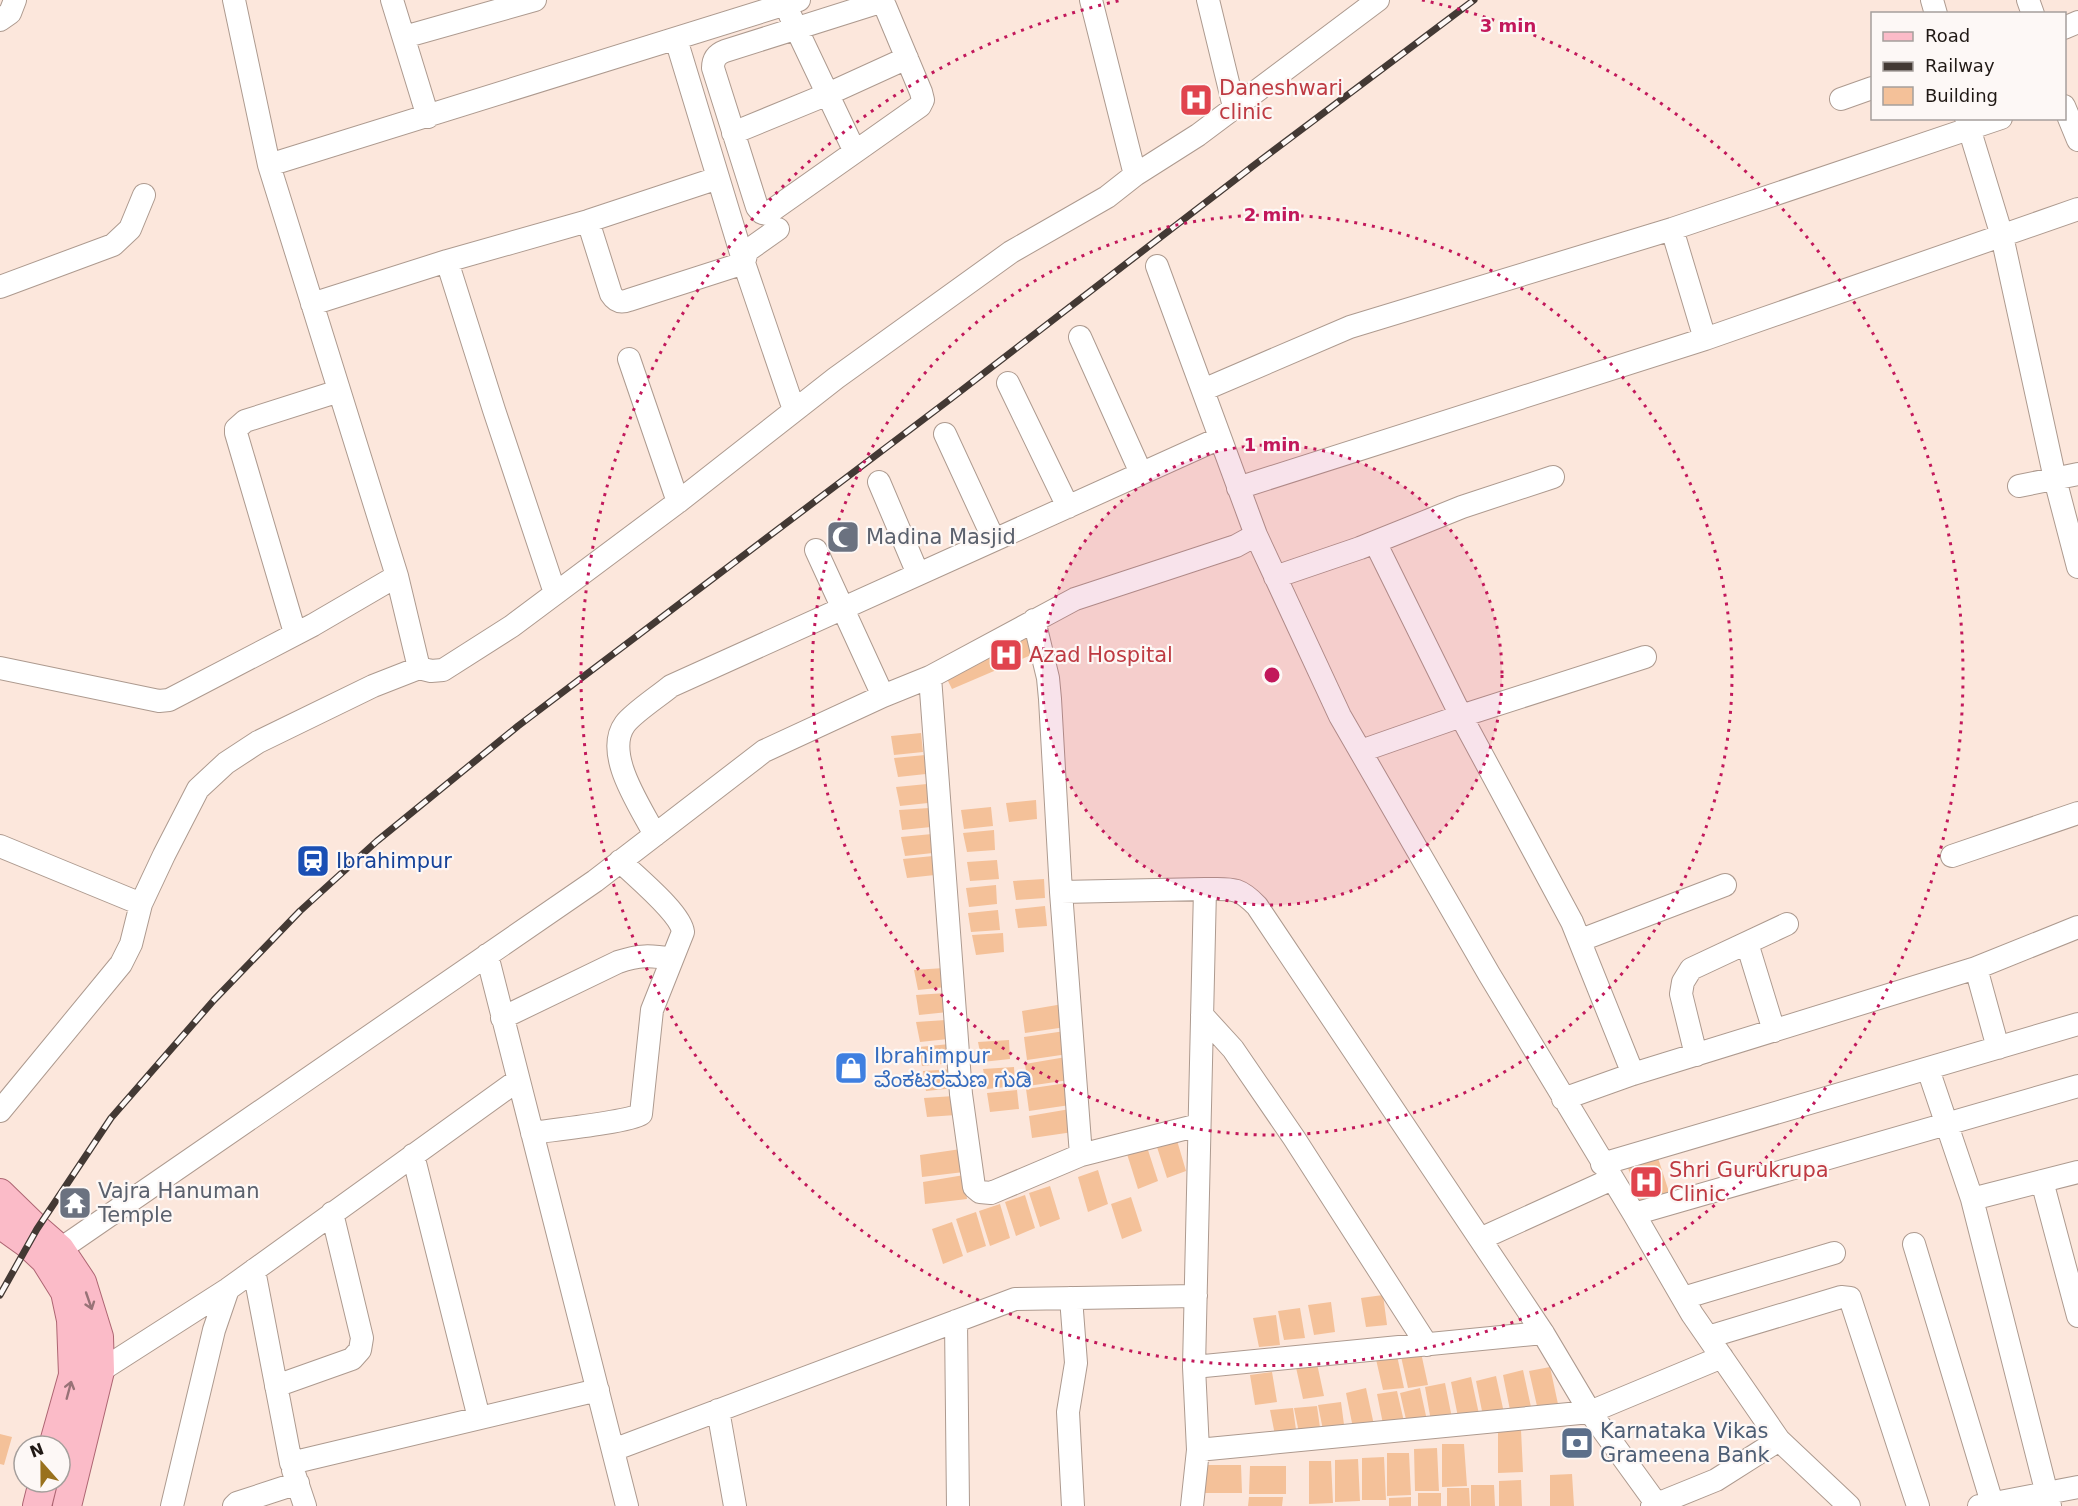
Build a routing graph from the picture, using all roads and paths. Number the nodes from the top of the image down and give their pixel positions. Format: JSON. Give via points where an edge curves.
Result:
{"nodes":[{"id":1,"x":15,"y":0,"type":"edge"},
{"id":2,"x":234,"y":0,"type":"edge"},
{"id":3,"x":392,"y":0,"type":"edge"},
{"id":4,"x":535,"y":0,"type":"edge"},
{"id":5,"x":1091,"y":0,"type":"edge"},
{"id":6,"x":1208,"y":0,"type":"edge"},
{"id":7,"x":1378,"y":0,"type":"edge"},
{"id":8,"x":792,"y":2,"type":"edge"},
{"id":9,"x":488,"y":7,"type":"edge"},
{"id":10,"x":0,"y":20,"type":"edge"},
{"id":11,"x":796,"y":28,"type":"junction"},
{"id":12,"x":404,"y":37,"type":"junction"},
{"id":13,"x":676,"y":39,"type":"junction"},
{"id":14,"x":907,"y":58,"type":"junction"},
{"id":15,"x":1871,"y":88,"type":"edge"},
{"id":16,"x":828,"y":94,"type":"junction"},
{"id":17,"x":1841,"y":99,"type":"dead end"},
{"id":18,"x":1234,"y":107,"type":"junction"},
{"id":19,"x":2066,"y":111,"type":"edge"},
{"id":20,"x":428,"y":117,"type":"junction"},
{"id":21,"x":1990,"y":120,"type":"edge"},
{"id":22,"x":1968,"y":124,"type":"edge"},
{"id":23,"x":733,"y":133,"type":"junction"},
{"id":24,"x":2078,"y":140,"type":"edge"},
{"id":25,"x":855,"y":152,"type":"junction"},
{"id":26,"x":269,"y":165,"type":"junction"},
{"id":27,"x":1135,"y":175,"type":"junction"},
{"id":28,"x":718,"y":178,"type":"junction"},
{"id":29,"x":144,"y":195,"type":"dead end"},
{"id":30,"x":2078,"y":209,"type":"edge"},
{"id":31,"x":588,"y":221,"type":"junction"},
{"id":32,"x":778,"y":229,"type":"dead end"},
{"id":33,"x":1672,"y":229,"type":"junction"},
{"id":34,"x":2002,"y":236,"type":"junction"},
{"id":35,"x":447,"y":261,"type":"junction"},
{"id":36,"x":744,"y":263,"type":"junction"},
{"id":37,"x":1157,"y":266,"type":"dead end"},
{"id":38,"x":0,"y":287,"type":"edge"},
{"id":39,"x":312,"y":304,"type":"junction"},
{"id":40,"x":1080,"y":337,"type":"dead end"},
{"id":41,"x":1705,"y":339,"type":"junction"},
{"id":42,"x":629,"y":359,"type":"dead end"},
{"id":43,"x":1008,"y":383,"type":"dead end"},
{"id":44,"x":1203,"y":390,"type":"junction"},
{"id":45,"x":339,"y":391,"type":"junction"},
{"id":46,"x":795,"y":410,"type":"junction"},
{"id":47,"x":945,"y":434,"type":"dead end"},
{"id":48,"x":1220,"y":438,"type":"junction"},
{"id":49,"x":1141,"y":473,"type":"junction"},
{"id":50,"x":2078,"y":474,"type":"edge"},
{"id":51,"x":1553,"y":477,"type":"dead end"},
{"id":52,"x":2055,"y":479,"type":"junction"},
{"id":53,"x":879,"y":482,"type":"dead end"},
{"id":54,"x":2019,"y":486,"type":"dead end"},
{"id":55,"x":1238,"y":488,"type":"junction"},
{"id":56,"x":678,"y":502,"type":"junction"},
{"id":57,"x":1068,"y":507,"type":"junction"},
{"id":58,"x":1256,"y":535,"type":"junction"},
{"id":59,"x":994,"y":540,"type":"junction"},
{"id":60,"x":1376,"y":542,"type":"junction"},
{"id":61,"x":816,"y":550,"type":"dead end"},
{"id":62,"x":2078,"y":567,"type":"edge"},
{"id":63,"x":918,"y":574,"type":"junction"},
{"id":64,"x":397,"y":576,"type":"junction"},
{"id":65,"x":1275,"y":577,"type":"junction"},
{"id":66,"x":555,"y":593,"type":"junction"},
{"id":67,"x":843,"y":608,"type":"junction"},
{"id":68,"x":1034,"y":620,"type":"junction"},
{"id":69,"x":296,"y":633,"type":"junction"},
{"id":70,"x":1645,"y":657,"type":"dead end"},
{"id":71,"x":0,"y":668,"type":"edge"},
{"id":72,"x":419,"y":668,"type":"junction"},
{"id":73,"x":930,"y":677,"type":"junction"},
{"id":74,"x":884,"y":696,"type":"junction"},
{"id":75,"x":1461,"y":716,"type":"junction"},
{"id":76,"x":1361,"y":751,"type":"junction"},
{"id":77,"x":2078,"y":813,"type":"edge"},
{"id":78,"x":656,"y":835,"type":"junction"},
{"id":79,"x":0,"y":846,"type":"edge"},
{"id":80,"x":1952,"y":856,"type":"dead end"},
{"id":81,"x":620,"y":861,"type":"junction"},
{"id":82,"x":1725,"y":885,"type":"dead end"},
{"id":83,"x":1205,"y":889,"type":"junction"},
{"id":84,"x":1061,"y":892,"type":"junction"},
{"id":85,"x":141,"y":904,"type":"junction"},
{"id":86,"x":1787,"y":924,"type":"dead end"},
{"id":87,"x":2078,"y":927,"type":"edge"},
{"id":88,"x":1581,"y":940,"type":"junction"},
{"id":89,"x":1747,"y":943,"type":"junction"},
{"id":90,"x":487,"y":955,"type":"junction"},
{"id":91,"x":672,"y":959,"type":"junction"},
{"id":92,"x":1976,"y":968,"type":"junction"},
{"id":93,"x":1202,"y":1015,"type":"junction"},
{"id":94,"x":502,"y":1018,"type":"junction"},
{"id":95,"x":2078,"y":1024,"type":"edge"},
{"id":96,"x":1774,"y":1031,"type":"junction"},
{"id":97,"x":1998,"y":1048,"type":"junction"},
{"id":98,"x":1696,"y":1055,"type":"junction"},
{"id":99,"x":1928,"y":1069,"type":"junction"},
{"id":100,"x":1633,"y":1074,"type":"junction"},
{"id":101,"x":518,"y":1080,"type":"junction"},
{"id":102,"x":2078,"y":1086,"type":"edge"},
{"id":103,"x":1563,"y":1099,"type":"junction"},
{"id":104,"x":0,"y":1111,"type":"edge"},
{"id":105,"x":1947,"y":1124,"type":"junction"},
{"id":106,"x":1199,"y":1125,"type":"junction"},
{"id":107,"x":532,"y":1133,"type":"junction"},
{"id":108,"x":413,"y":1155,"type":"junction"},
{"id":109,"x":1081,"y":1155,"type":"junction"},
{"id":110,"x":1607,"y":1171,"type":"junction"},
{"id":111,"x":2078,"y":1172,"type":"edge"},
{"id":112,"x":2042,"y":1181,"type":"junction"},
{"id":113,"x":0,"y":1193,"type":"edge"},
{"id":114,"x":1972,"y":1199,"type":"junction"},
{"id":115,"x":332,"y":1214,"type":"junction"},
{"id":116,"x":1634,"y":1214,"type":"junction"},
{"id":117,"x":0,"y":1224,"type":"edge"},
{"id":118,"x":1480,"y":1239,"type":"junction"},
{"id":119,"x":1914,"y":1244,"type":"dead end"},
{"id":120,"x":1834,"y":1253,"type":"dead end"},
{"id":121,"x":52,"y":1254,"type":"junction"},
{"id":122,"x":254,"y":1270,"type":"junction"},
{"id":123,"x":228,"y":1289,"type":"junction"},
{"id":124,"x":1196,"y":1296,"type":"junction"},
{"id":125,"x":1071,"y":1298,"type":"junction"},
{"id":126,"x":1683,"y":1298,"type":"junction"},
{"id":127,"x":2078,"y":1316,"type":"edge"},
{"id":128,"x":956,"y":1321,"type":"junction"},
{"id":129,"x":1543,"y":1333,"type":"junction"},
{"id":130,"x":1708,"y":1337,"type":"junction"},
{"id":131,"x":1427,"y":1345,"type":"junction"},
{"id":132,"x":1722,"y":1357,"type":"junction"},
{"id":133,"x":1194,"y":1367,"type":"junction"},
{"id":134,"x":100,"y":1371,"type":"junction"},
{"id":135,"x":276,"y":1386,"type":"junction"},
{"id":136,"x":597,"y":1390,"type":"junction"},
{"id":137,"x":717,"y":1410,"type":"junction"},
{"id":138,"x":1590,"y":1412,"type":"junction"},
{"id":139,"x":479,"y":1418,"type":"junction"},
{"id":140,"x":56,"y":1434,"type":"edge"},
{"id":141,"x":1779,"y":1440,"type":"junction"},
{"id":142,"x":613,"y":1450,"type":"junction"},
{"id":143,"x":1198,"y":1450,"type":"junction"},
{"id":144,"x":294,"y":1473,"type":"junction"},
{"id":145,"x":2078,"y":1487,"type":"edge"},
{"id":146,"x":2049,"y":1499,"type":"edge"},
{"id":147,"x":1984,"y":1504,"type":"edge"},
{"id":148,"x":67,"y":1506,"type":"edge"},
{"id":149,"x":172,"y":1506,"type":"edge"},
{"id":150,"x":234,"y":1506,"type":"edge"},
{"id":151,"x":305,"y":1506,"type":"edge"},
{"id":152,"x":627,"y":1506,"type":"edge"},
{"id":153,"x":735,"y":1506,"type":"edge"},
{"id":154,"x":957,"y":1506,"type":"edge"},
{"id":155,"x":1073,"y":1506,"type":"edge"},
{"id":156,"x":1192,"y":1506,"type":"edge"},
{"id":157,"x":1655,"y":1506,"type":"edge"},
{"id":158,"x":1849,"y":1506,"type":"edge"},
{"id":159,"x":1918,"y":1506,"type":"edge"}],
"edges":[{"from":1,"to":10,"type":"street","via":[[10,13]]},
{"from":2,"to":26,"type":"street"},
{"from":3,"to":12,"type":"street"},
{"from":4,"to":9,"type":"street"},
{"from":5,"to":27,"type":"street"},
{"from":6,"to":18,"type":"street"},
{"from":7,"to":18,"type":"street"},
{"from":8,"to":11,"type":"street"},
{"from":8,"to":13,"type":"street"},
{"from":9,"to":12,"type":"street"},
{"from":11,"to":14,"type":"street","via":[[883,3]]},
{"from":11,"to":16,"type":"street"},
{"from":11,"to":23,"type":"street","via":[[725,51],[714,59],[713,68]]},
{"from":12,"to":20,"type":"street"},
{"from":13,"to":20,"type":"street"},
{"from":13,"to":28,"type":"street"},
{"from":14,"to":16,"type":"street"},
{"from":14,"to":25,"type":"street","via":[[921,92],[920,106]]},
{"from":15,"to":17,"type":"street"},
{"from":16,"to":23,"type":"street"},
{"from":16,"to":25,"type":"street"},
{"from":18,"to":27,"type":"street"},
{"from":19,"to":24,"type":"street"},
{"from":20,"to":26,"type":"street"},
{"from":21,"to":22,"type":"street"},
{"from":22,"to":33,"type":"street"},
{"from":22,"to":34,"type":"street"},
{"from":23,"to":25,"type":"street","via":[[757,207],[767,214]]},
{"from":26,"to":39,"type":"street"},
{"from":27,"to":46,"type":"street","via":[[1107,196],[1011,252]]},
{"from":28,"to":31,"type":"street"},
{"from":28,"to":36,"type":"street"},
{"from":29,"to":38,"type":"street","via":[[130,229],[113,245]]},
{"from":30,"to":34,"type":"street"},
{"from":31,"to":35,"type":"street"},
{"from":31,"to":36,"type":"street","via":[[611,294],[620,302]]},
{"from":32,"to":36,"type":"street","via":[[747,251]]},
{"from":33,"to":41,"type":"street"},
{"from":33,"to":44,"type":"street","via":[[1350,327]]},
{"from":34,"to":41,"type":"street"},
{"from":34,"to":52,"type":"street"},
{"from":35,"to":39,"type":"street"},
{"from":35,"to":66,"type":"street"},
{"from":36,"to":46,"type":"street"},
{"from":37,"to":44,"type":"street"},
{"from":39,"to":45,"type":"street"},
{"from":40,"to":49,"type":"street"},
{"from":41,"to":55,"type":"street"},
{"from":42,"to":56,"type":"street"},
{"from":43,"to":57,"type":"street"},
{"from":44,"to":48,"type":"street"},
{"from":45,"to":64,"type":"street"},
{"from":45,"to":69,"type":"street","via":[[245,421],[236,429]]},
{"from":46,"to":56,"type":"street"},
{"from":47,"to":59,"type":"street"},
{"from":48,"to":49,"type":"street"},
{"from":48,"to":55,"type":"street"},
{"from":49,"to":57,"type":"street"},
{"from":50,"to":52,"type":"street"},
{"from":51,"to":60,"type":"street","via":[[1462,507]]},
{"from":52,"to":54,"type":"street"},
{"from":52,"to":62,"type":"street"},
{"from":53,"to":63,"type":"street"},
{"from":55,"to":58,"type":"street"},
{"from":56,"to":66,"type":"street"},
{"from":57,"to":59,"type":"street"},
{"from":58,"to":65,"type":"street"},
{"from":58,"to":68,"type":"street","via":[[1236,546],[1075,600]]},
{"from":59,"to":63,"type":"street"},
{"from":60,"to":65,"type":"street"},
{"from":60,"to":75,"type":"street"},
{"from":61,"to":67,"type":"street"},
{"from":63,"to":67,"type":"street"},
{"from":64,"to":69,"type":"street"},
{"from":64,"to":72,"type":"street"},
{"from":65,"to":76,"type":"street","via":[[1340,716]]},
{"from":66,"to":72,"type":"street","via":[[443,670]]},
{"from":67,"to":74,"type":"street"},
{"from":67,"to":78,"type":"street","via":[[671,686],[625,723],[619,735],[621,768]]},
{"from":68,"to":73,"type":"street"},
{"from":68,"to":84,"type":"street","via":[[1048,678]]},
{"from":69,"to":71,"type":"street","via":[[169,700]]},
{"from":70,"to":75,"type":"street"},
{"from":72,"to":85,"type":"street","via":[[258,742],[212,775],[198,789]]},
{"from":73,"to":74,"type":"street"},
{"from":73,"to":109,"type":"street","via":[[961,1094],[974,1187],[991,1193]]},
{"from":74,"to":78,"type":"street","via":[[764,751]]},
{"from":75,"to":76,"type":"street"},
{"from":75,"to":88,"type":"street"},
{"from":76,"to":103,"type":"street"},
{"from":77,"to":80,"type":"street"},
{"from":78,"to":81,"type":"street"},
{"from":79,"to":85,"type":"street"},
{"from":81,"to":90,"type":"street"},
{"from":81,"to":91,"type":"street","via":[[680,920],[683,932]]},
{"from":82,"to":88,"type":"street"},
{"from":83,"to":84,"type":"street"},
{"from":83,"to":93,"type":"street"},
{"from":83,"to":118,"type":"street","via":[[1234,889],[1246,894],[1257,906]]},
{"from":84,"to":109,"type":"street"},
{"from":85,"to":104,"type":"street","via":[[131,944],[121,964]]},
{"from":86,"to":89,"type":"street"},
{"from":87,"to":92,"type":"street"},
{"from":88,"to":100,"type":"street"},
{"from":89,"to":96,"type":"street"},
{"from":89,"to":98,"type":"street","via":[[1691,969],[1683,982],[1681,994]]},
{"from":90,"to":94,"type":"street"},
{"from":90,"to":121,"type":"street"},
{"from":91,"to":94,"type":"street","via":[[653,955],[618,962]]},
{"from":91,"to":107,"type":"street","via":[[652,1010],[641,1114]]},
{"from":92,"to":96,"type":"street"},
{"from":92,"to":97,"type":"street"},
{"from":93,"to":106,"type":"street"},
{"from":93,"to":131,"type":"street","via":[[1233,1049],[1294,1137]]},
{"from":94,"to":101,"type":"street"},
{"from":95,"to":97,"type":"street"},
{"from":96,"to":98,"type":"street"},
{"from":97,"to":99,"type":"street"},
{"from":98,"to":100,"type":"street"},
{"from":99,"to":105,"type":"street"},
{"from":99,"to":110,"type":"street"},
{"from":100,"to":103,"type":"street"},
{"from":101,"to":107,"type":"street"},
{"from":101,"to":108,"type":"street"},
{"from":102,"to":105,"type":"street"},
{"from":103,"to":110,"type":"street"},
{"from":105,"to":114,"type":"street"},
{"from":105,"to":116,"type":"street"},
{"from":106,"to":109,"type":"street"},
{"from":106,"to":124,"type":"street"},
{"from":107,"to":136,"type":"street"},
{"from":108,"to":115,"type":"street"},
{"from":108,"to":139,"type":"street"},
{"from":110,"to":116,"type":"street"},
{"from":110,"to":118,"type":"street"},
{"from":111,"to":112,"type":"street"},
{"from":112,"to":114,"type":"street"},
{"from":112,"to":127,"type":"street"},
{"from":113,"to":121,"type":"main road","via":[[37,1229]]},
{"from":114,"to":146,"type":"street"},
{"from":115,"to":122,"type":"street"},
{"from":115,"to":135,"type":"street","via":[[362,1338],[360,1350],[352,1359]]},
{"from":116,"to":126,"type":"street"},
{"from":117,"to":121,"type":"main road","via":[[28,1244]]},
{"from":118,"to":129,"type":"street"},
{"from":119,"to":147,"type":"street"},
{"from":120,"to":126,"type":"street"},
{"from":121,"to":134,"type":"main road","one_way":true,"via":[[82,1282],[99,1337]]},
{"from":140,"to":121,"type":"main road","one_way":true,"via":[[73,1375],[71,1320]]},
{"from":122,"to":123,"type":"street"},
{"from":122,"to":135,"type":"street"},
{"from":123,"to":134,"type":"street"},
{"from":123,"to":149,"type":"street","via":[[214,1330]]},
{"from":124,"to":125,"type":"street"},
{"from":124,"to":133,"type":"street"},
{"from":125,"to":128,"type":"street","via":[[1015,1299]]},
{"from":125,"to":155,"type":"street","via":[[1076,1363],[1068,1412]]},
{"from":126,"to":130,"type":"street"},
{"from":128,"to":137,"type":"street"},
{"from":128,"to":154,"type":"street"},
{"from":129,"to":131,"type":"street"},
{"from":129,"to":138,"type":"street"},
{"from":130,"to":132,"type":"street"},
{"from":130,"to":159,"type":"street","via":[[1841,1297],[1850,1298]]},
{"from":131,"to":133,"type":"street"},
{"from":132,"to":138,"type":"street"},
{"from":132,"to":141,"type":"street"},
{"from":133,"to":143,"type":"street"},
{"from":134,"to":148,"type":"main road"},
{"from":135,"to":144,"type":"street"},
{"from":136,"to":139,"type":"street"},
{"from":136,"to":142,"type":"street"},
{"from":137,"to":142,"type":"street"},
{"from":137,"to":153,"type":"street"},
{"from":138,"to":143,"type":"street"},
{"from":138,"to":157,"type":"street"},
{"from":139,"to":144,"type":"street"},
{"from":141,"to":157,"type":"street","via":[[1716,1480]]},
{"from":141,"to":158,"type":"street"},
{"from":142,"to":152,"type":"street"},
{"from":143,"to":156,"type":"street"},
{"from":144,"to":150,"type":"street"},
{"from":144,"to":151,"type":"street"},
{"from":145,"to":146,"type":"street"},
{"from":146,"to":147,"type":"street"}]}
